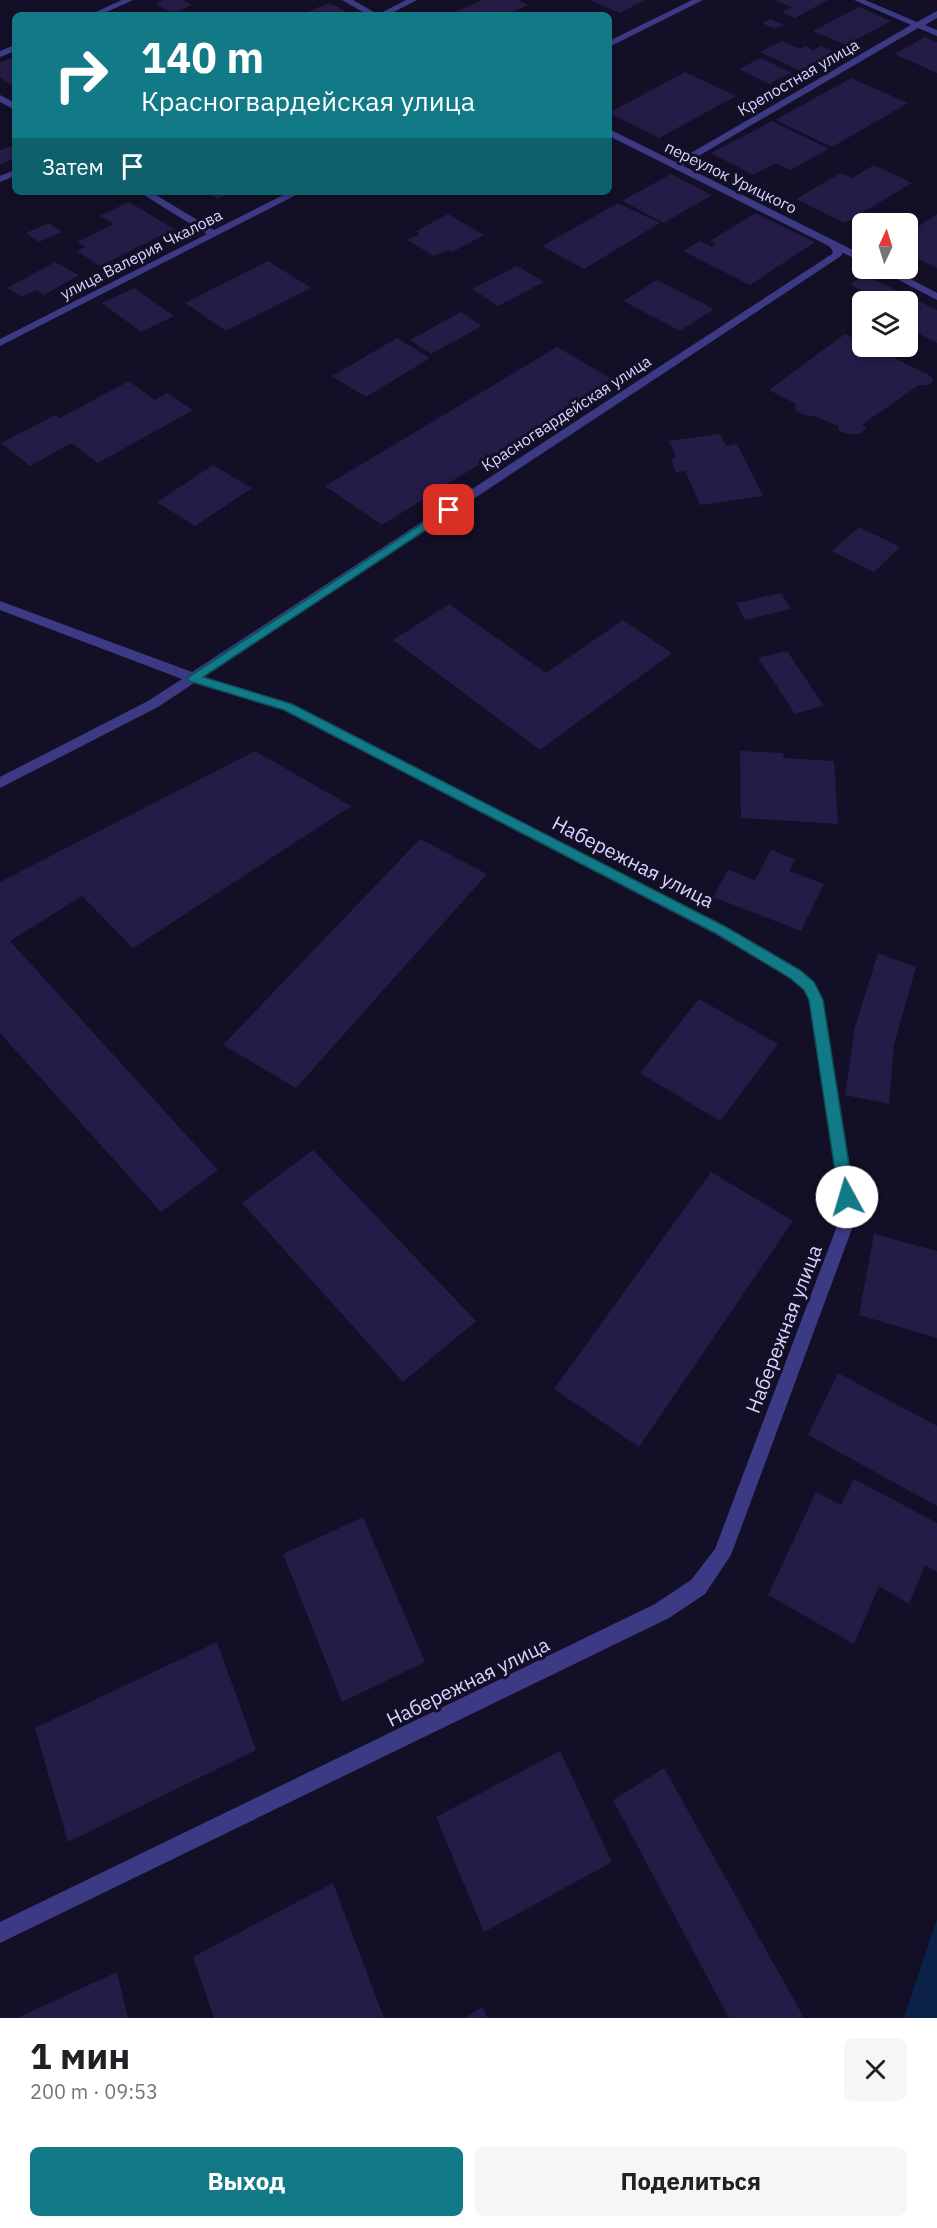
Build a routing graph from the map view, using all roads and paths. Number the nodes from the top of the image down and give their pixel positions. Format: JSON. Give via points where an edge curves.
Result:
{"nodes":[{"id":1,"x":129,"y":0,"type":"edge"},
{"id":2,"x":346,"y":0,"type":"edge"},
{"id":3,"x":413,"y":0,"type":"edge"},
{"id":4,"x":699,"y":0,"type":"edge"},
{"id":5,"x":858,"y":0,"type":"edge"},
{"id":6,"x":100,"y":12,"type":"edge"},
{"id":7,"x":369,"y":12,"type":"edge"},
{"id":8,"x":387,"y":12,"type":"edge"},
{"id":9,"x":937,"y":14,"type":"edge"},
{"id":10,"x":917,"y":25,"type":"junction"},
{"id":11,"x":937,"y":33,"type":"edge"},
{"id":12,"x":612,"y":43,"type":"edge"},
{"id":13,"x":612,"y":134,"type":"edge"},
{"id":14,"x":675,"y":166,"type":"junction"},
{"id":15,"x":149,"y":195,"type":"edge"},
{"id":16,"x":291,"y":195,"type":"edge"},
{"id":17,"x":214,"y":234,"type":"junction"},
{"id":18,"x":836,"y":248,"type":"junction"},
{"id":19,"x":852,"y":255,"type":"edge"},
{"id":20,"x":902,"y":279,"type":"edge"},
{"id":21,"x":937,"y":297,"type":"edge"},
{"id":22,"x":0,"y":343,"type":"edge"},
{"id":23,"x":0,"y":605,"type":"edge"},
{"id":24,"x":193,"y":678,"type":"junction"},
{"id":25,"x":0,"y":783,"type":"edge"},
{"id":26,"x":0,"y":1934,"type":"edge"}],
"edges":[{"from":1,"to":6,"type":"street"},
{"from":2,"to":7,"type":"street"},
{"from":3,"to":8,"type":"street"},
{"from":4,"to":12,"type":"street"},
{"from":5,"to":10,"type":"street"},
{"from":9,"to":10,"type":"street","name":"Крепостная улица"},
{"from":10,"to":11,"type":"street"},
{"from":10,"to":14,"type":"street","name":"Крепостная улица"},
{"from":13,"to":14,"type":"street","name":"переулок Урицкого"},
{"from":14,"to":18,"type":"street","name":"переулок Урицкого"},
{"from":15,"to":17,"type":"street"},
{"from":16,"to":17,"type":"street","name":"улица Валерия Чкалова"},
{"from":17,"to":22,"type":"street","name":"улица Валерия Чкалова"},
{"from":18,"to":19,"type":"street","name":"переулок Урицкого"},
{"from":18,"to":24,"type":"street","name":"Красногвардейская улица","via":[[836,256]]},
{"from":20,"to":21,"type":"street"},
{"from":23,"to":24,"type":"street","name":"Набережная улица"},
{"from":24,"to":25,"type":"street","name":"Красногвардейская улица","via":[[153,704]]},
{"from":24,"to":26,"type":"street","name":"Набережная улица","via":[[288,707],[722,931],[780,964],[809,986],[816,1000],[844,1172],[845,1226],[722,1555],[698,1587],[662,1611]]}]}
